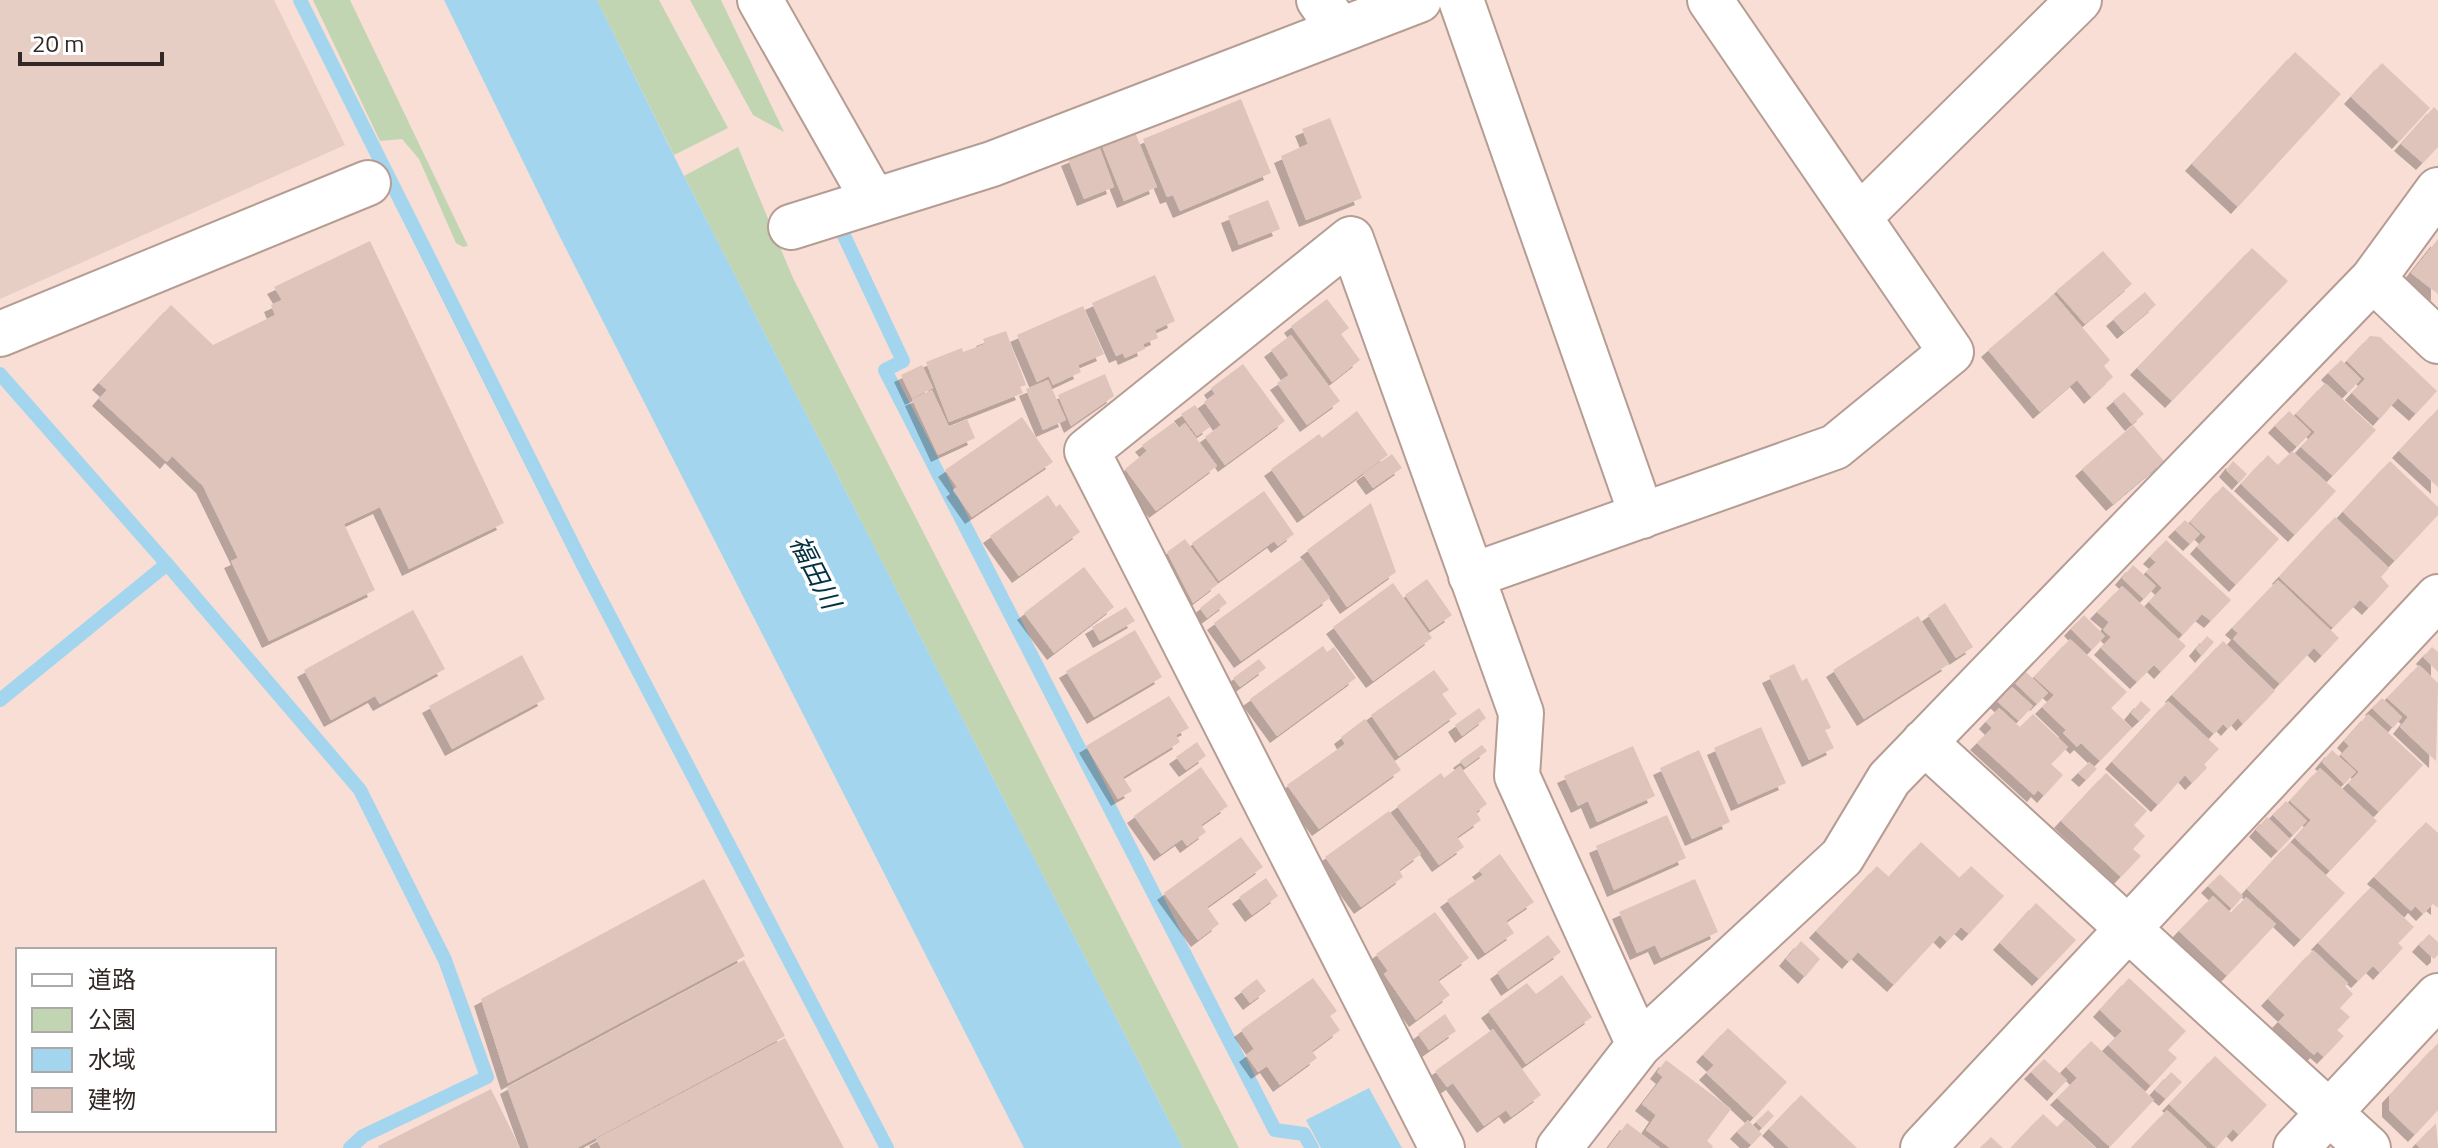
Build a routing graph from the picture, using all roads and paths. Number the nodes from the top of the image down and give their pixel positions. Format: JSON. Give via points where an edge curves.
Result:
{"nodes":[{"id":1,"x":1419,"y":0,"type":"edge"},
{"id":2,"x":1461,"y":0,"type":"edge"},
{"id":3,"x":1710,"y":0,"type":"edge"},
{"id":4,"x":2079,"y":0,"type":"edge"},
{"id":5,"x":774,"y":6,"type":"edge"},
{"id":6,"x":1329,"y":15,"type":"edge"},
{"id":7,"x":368,"y":183,"type":"dead end"},
{"id":8,"x":2438,"y":190,"type":"edge"},
{"id":9,"x":874,"y":201,"type":"junction"},
{"id":10,"x":1859,"y":217,"type":"junction"},
{"id":11,"x":791,"y":227,"type":"dead end"},
{"id":12,"x":2373,"y":279,"type":"junction"},
{"id":13,"x":0,"y":334,"type":"edge"},
{"id":14,"x":2438,"y":341,"type":"edge"},
{"id":15,"x":1642,"y":516,"type":"junction"},
{"id":16,"x":1471,"y":576,"type":"junction"},
{"id":17,"x":2438,"y":597,"type":"edge"},
{"id":18,"x":1924,"y":742,"type":"junction"},
{"id":19,"x":2128,"y":928,"type":"junction"},
{"id":20,"x":2438,"y":996,"type":"edge"},
{"id":21,"x":1639,"y":1045,"type":"junction"},
{"id":22,"x":2329,"y":1112,"type":"junction"},
{"id":23,"x":1442,"y":1148,"type":"edge"},
{"id":24,"x":1559,"y":1148,"type":"edge"},
{"id":25,"x":1923,"y":1148,"type":"edge"},
{"id":26,"x":2296,"y":1148,"type":"edge"},
{"id":27,"x":2368,"y":1148,"type":"edge"}],
"edges":[{"from":1,"to":6,"type":"street"},
{"from":2,"to":15,"type":"street"},
{"from":3,"to":10,"type":"street"},
{"from":4,"to":10,"type":"street"},
{"from":5,"to":9,"type":"street"},
{"from":6,"to":9,"type":"street","via":[[992,164]]},
{"from":7,"to":13,"type":"street"},
{"from":8,"to":12,"type":"street"},
{"from":9,"to":11,"type":"street"},
{"from":10,"to":15,"type":"street","via":[[1951,352],[1835,447]]},
{"from":12,"to":14,"type":"street"},
{"from":12,"to":18,"type":"street"},
{"from":15,"to":16,"type":"street"},
{"from":16,"to":21,"type":"street","via":[[1521,713],[1517,776]]},
{"from":16,"to":23,"type":"street","via":[[1351,239],[1087,451]]},
{"from":17,"to":19,"type":"street"},
{"from":18,"to":19,"type":"street"},
{"from":18,"to":21,"type":"street","via":[[1889,779],[1842,857]]},
{"from":19,"to":22,"type":"street"},
{"from":19,"to":25,"type":"street"},
{"from":20,"to":22,"type":"street"},
{"from":21,"to":24,"type":"street"},
{"from":22,"to":26,"type":"street"},
{"from":22,"to":27,"type":"street"}]}
